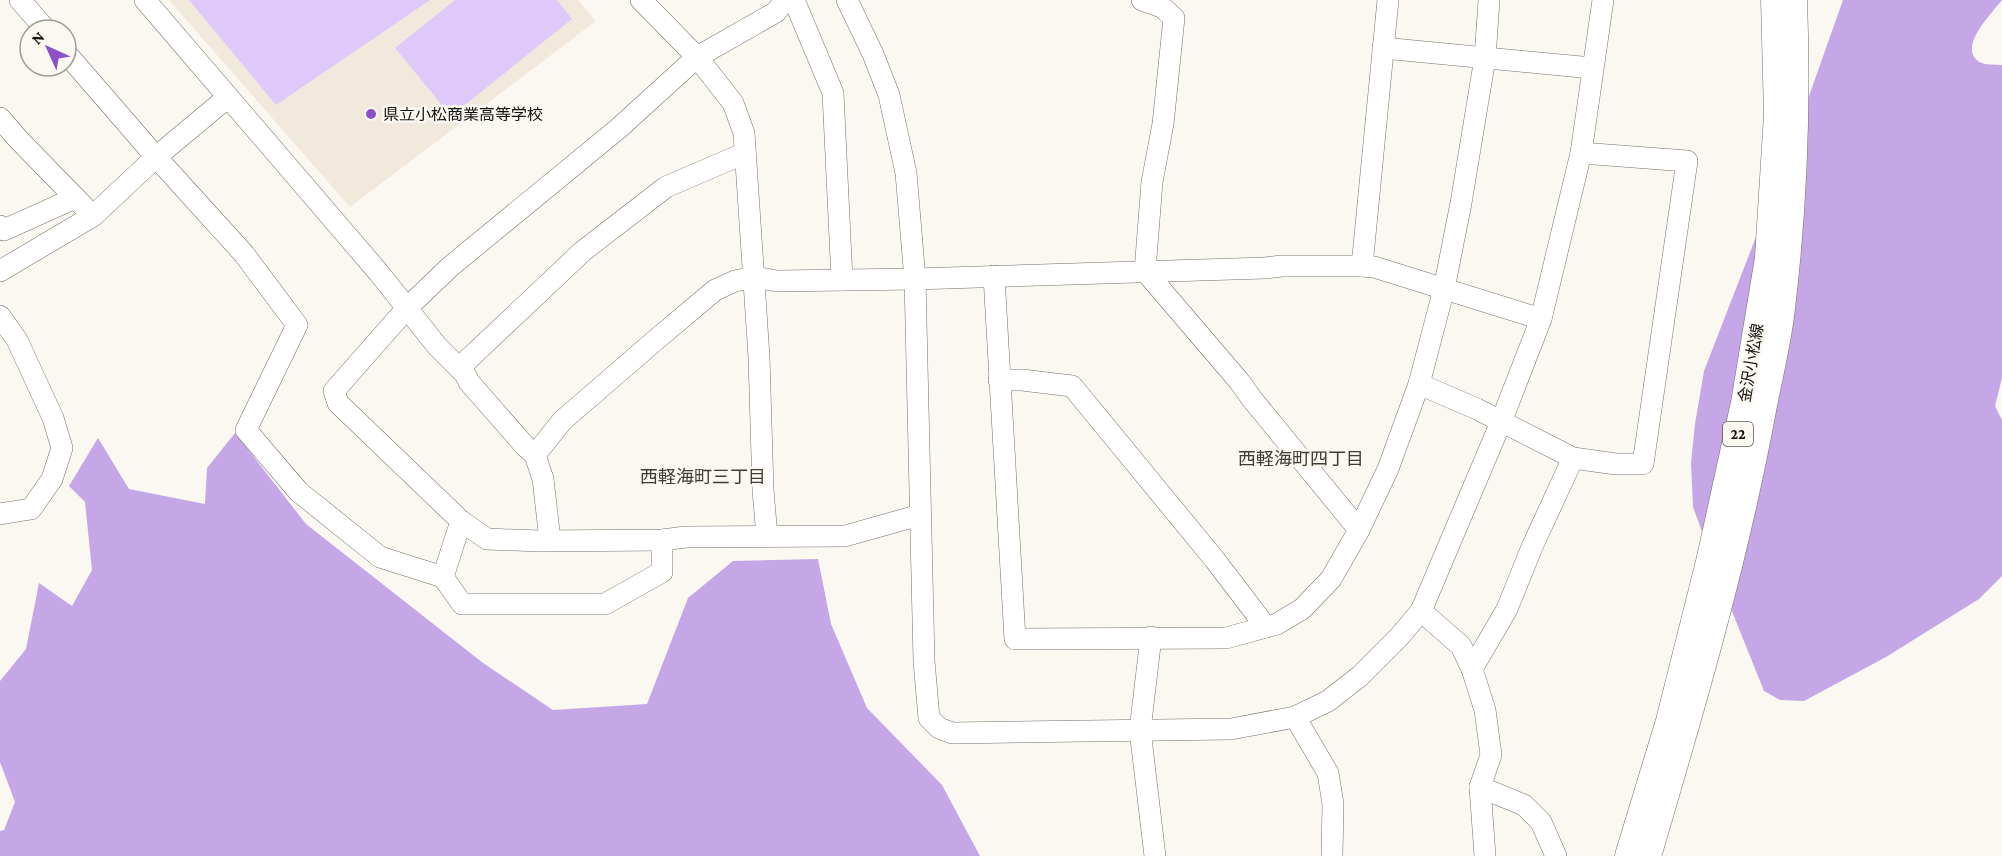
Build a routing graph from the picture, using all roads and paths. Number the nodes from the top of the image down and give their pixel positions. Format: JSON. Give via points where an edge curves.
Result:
{"nodes":[{"id":1,"x":20,"y":0,"type":"edge"},
{"id":2,"x":145,"y":0,"type":"edge"},
{"id":3,"x":641,"y":0,"type":"edge"},
{"id":4,"x":785,"y":0,"type":"edge"},
{"id":5,"x":794,"y":0,"type":"edge"},
{"id":6,"x":847,"y":0,"type":"edge"},
{"id":7,"x":1142,"y":0,"type":"edge"},
{"id":8,"x":1388,"y":0,"type":"edge"},
{"id":9,"x":1489,"y":0,"type":"edge"},
{"id":10,"x":1603,"y":0,"type":"edge"},
{"id":11,"x":1774,"y":0,"type":"edge"},
{"id":12,"x":1794,"y":0,"type":"edge"},
{"id":13,"x":36,"y":18,"type":"edge"},
{"id":14,"x":1383,"y":48,"type":"junction"},
{"id":15,"x":698,"y":57,"type":"junction"},
{"id":16,"x":1485,"y":57,"type":"junction"},
{"id":17,"x":78,"y":67,"type":"edge"},
{"id":18,"x":1592,"y":68,"type":"junction"},
{"id":19,"x":228,"y":97,"type":"junction"},
{"id":20,"x":0,"y":118,"type":"edge"},
{"id":21,"x":745,"y":153,"type":"junction"},
{"id":22,"x":1581,"y":153,"type":"junction"},
{"id":23,"x":156,"y":157,"type":"junction"},
{"id":24,"x":75,"y":198,"type":"junction"},
{"id":25,"x":93,"y":216,"type":"junction"},
{"id":26,"x":0,"y":226,"type":"edge"},
{"id":27,"x":1362,"y":266,"type":"junction"},
{"id":28,"x":0,"y":271,"type":"edge"},
{"id":29,"x":1145,"y":272,"type":"junction"},
{"id":30,"x":994,"y":276,"type":"junction"},
{"id":31,"x":754,"y":277,"type":"junction"},
{"id":32,"x":915,"y":279,"type":"junction"},
{"id":33,"x":842,"y":280,"type":"junction"},
{"id":34,"x":1444,"y":289,"type":"junction"},
{"id":35,"x":407,"y":308,"type":"junction"},
{"id":36,"x":0,"y":316,"type":"edge"},
{"id":37,"x":1541,"y":319,"type":"junction"},
{"id":38,"x":459,"y":368,"type":"junction"},
{"id":39,"x":999,"y":380,"type":"junction"},
{"id":40,"x":1419,"y":384,"type":"junction"},
{"id":41,"x":1501,"y":422,"type":"junction"},
{"id":42,"x":535,"y":455,"type":"junction"},
{"id":43,"x":1573,"y":458,"type":"junction"},
{"id":44,"x":0,"y":514,"type":"edge"},
{"id":45,"x":920,"y":515,"type":"junction"},
{"id":46,"x":461,"y":521,"type":"junction"},
{"id":47,"x":1359,"y":530,"type":"junction"},
{"id":48,"x":767,"y":536,"type":"junction"},
{"id":49,"x":550,"y":540,"type":"junction"},
{"id":50,"x":662,"y":540,"type":"junction"},
{"id":51,"x":442,"y":577,"type":"junction"},
{"id":52,"x":1421,"y":611,"type":"junction"},
{"id":53,"x":1266,"y":627,"type":"junction"},
{"id":54,"x":1151,"y":637,"type":"junction"},
{"id":55,"x":1472,"y":669,"type":"junction"},
{"id":56,"x":1294,"y":717,"type":"junction"},
{"id":57,"x":1140,"y":730,"type":"junction"},
{"id":58,"x":1480,"y":787,"type":"junction"},
{"id":59,"x":1155,"y":856,"type":"edge"},
{"id":60,"x":1332,"y":856,"type":"edge"},
{"id":61,"x":1485,"y":856,"type":"edge"},
{"id":62,"x":1556,"y":856,"type":"edge"},
{"id":63,"x":1628,"y":856,"type":"edge"},
{"id":64,"x":1648,"y":856,"type":"edge"}],
"edges":[{"from":1,"to":13,"type":"street"},
{"from":2,"to":19,"type":"street"},
{"from":3,"to":15,"type":"street"},
{"from":4,"to":15,"type":"street","via":[[776,12]]},
{"from":5,"to":33,"type":"street","via":[[833,93]]},
{"from":6,"to":32,"type":"street","via":[[889,95],[906,173]]},
{"from":7,"to":29,"type":"street","via":[[1162,7],[1174,18],[1163,124],[1152,182]]},
{"from":8,"to":14,"type":"street"},
{"from":9,"to":16,"type":"street"},
{"from":10,"to":18,"type":"street"},
{"from":11,"to":63,"type":"main road","name":"金沢小松線","number":"22","via":[[1777,115],[1768,258],[1744,403],[1669,721]]},
{"from":12,"to":64,"type":"main road","name":"金沢小松線","number":"22","via":[[1794,183],[1781,317],[1751,478],[1709,647]]},
{"from":14,"to":16,"type":"street"},
{"from":14,"to":27,"type":"street"},
{"from":15,"to":21,"type":"street","via":[[734,103],[744,133]]},
{"from":15,"to":35,"type":"street","via":[[619,128],[451,266]]},
{"from":16,"to":18,"type":"street"},
{"from":16,"to":34,"type":"street"},
{"from":17,"to":23,"type":"street"},
{"from":18,"to":22,"type":"street"},
{"from":19,"to":23,"type":"street"},
{"from":19,"to":35,"type":"street"},
{"from":20,"to":24,"type":"street"},
{"from":21,"to":31,"type":"street"},
{"from":21,"to":38,"type":"street","via":[[666,187],[583,251]]},
{"from":22,"to":37,"type":"street"},
{"from":22,"to":43,"type":"street","via":[[1687,161],[1643,464]]},
{"from":23,"to":25,"type":"street"},
{"from":23,"to":51,"type":"street","via":[[244,254],[297,325],[246,430],[299,492],[380,557]]},
{"from":24,"to":25,"type":"street"},
{"from":24,"to":26,"type":"street","via":[[4,230]]},
{"from":25,"to":28,"type":"street"},
{"from":27,"to":29,"type":"street"},
{"from":27,"to":34,"type":"street"},
{"from":29,"to":30,"type":"street"},
{"from":29,"to":47,"type":"street"},
{"from":30,"to":32,"type":"street"},
{"from":30,"to":39,"type":"street"},
{"from":31,"to":33,"type":"street","via":[[777,281]]},
{"from":31,"to":42,"type":"street","via":[[715,290],[562,421]]},
{"from":31,"to":48,"type":"street"},
{"from":32,"to":33,"type":"street"},
{"from":32,"to":45,"type":"street"},
{"from":34,"to":37,"type":"street"},
{"from":34,"to":40,"type":"street"},
{"from":35,"to":38,"type":"street"},
{"from":35,"to":46,"type":"street","via":[[334,392],[338,403]]},
{"from":36,"to":44,"type":"street","via":[[17,340],[54,418],[62,448],[52,479],[32,509]]},
{"from":37,"to":41,"type":"street"},
{"from":38,"to":42,"type":"street"},
{"from":39,"to":53,"type":"street","via":[[1072,386]]},
{"from":39,"to":54,"type":"street","via":[[1015,639]]},
{"from":40,"to":41,"type":"street"},
{"from":40,"to":47,"type":"street","via":[[1388,469]]},
{"from":41,"to":43,"type":"street"},
{"from":41,"to":52,"type":"street"},
{"from":42,"to":49,"type":"street","via":[[543,479]]},
{"from":43,"to":55,"type":"street","via":[[1507,609]]},
{"from":45,"to":48,"type":"street","via":[[845,536]]},
{"from":45,"to":57,"type":"street","via":[[924,661],[930,718],[939,728],[952,733]]},
{"from":46,"to":49,"type":"street","via":[[487,539]]},
{"from":46,"to":51,"type":"street"},
{"from":47,"to":53,"type":"street","via":[[1331,579],[1302,609]]},
{"from":48,"to":50,"type":"street"},
{"from":49,"to":50,"type":"street"},
{"from":50,"to":51,"type":"street","via":[[663,572],[605,604],[462,604]]},
{"from":52,"to":55,"type":"street","via":[[1461,646]]},
{"from":52,"to":56,"type":"street","via":[[1360,676],[1328,701]]},
{"from":53,"to":54,"type":"street","via":[[1226,638]]},
{"from":54,"to":57,"type":"street"},
{"from":55,"to":58,"type":"street","via":[[1485,710],[1491,755]]},
{"from":56,"to":57,"type":"street","via":[[1231,729]]},
{"from":56,"to":60,"type":"street","via":[[1328,773],[1333,804]]},
{"from":57,"to":59,"type":"street"},
{"from":58,"to":61,"type":"street"},
{"from":58,"to":62,"type":"street","via":[[1524,805],[1541,822]]}]}
